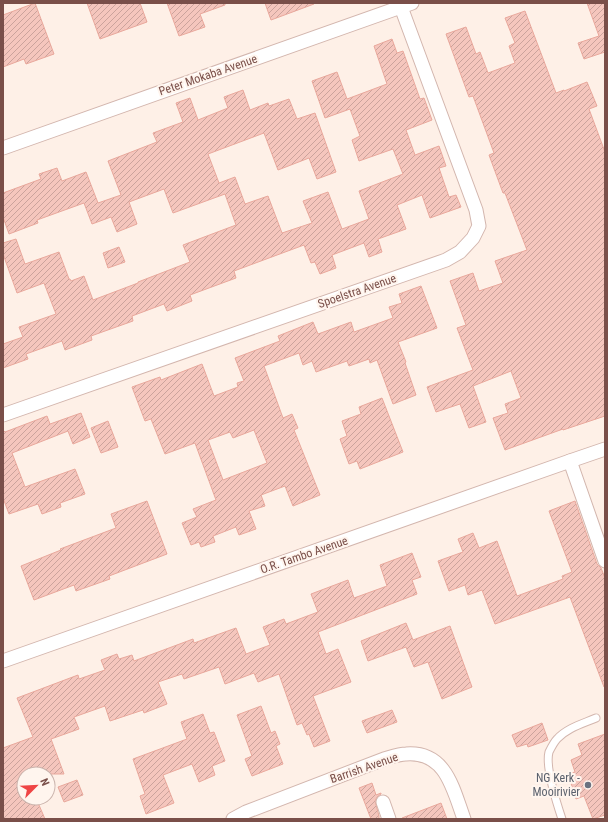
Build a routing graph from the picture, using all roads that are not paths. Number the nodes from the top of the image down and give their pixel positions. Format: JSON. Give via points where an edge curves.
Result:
{"nodes":[{"id":1,"x":406,"y":5,"type":"edge"},
{"id":2,"x":3,"y":148,"type":"edge"},
{"id":3,"x":3,"y":415,"type":"edge"},
{"id":4,"x":605,"y":449,"type":"edge"},
{"id":5,"x":570,"y":461,"type":"junction"},
{"id":6,"x":605,"y":561,"type":"edge"},
{"id":7,"x":3,"y":661,"type":"edge"},
{"id":8,"x":596,"y":718,"type":"dead end"},
{"id":9,"x":383,"y":802,"type":"dead end"},
{"id":10,"x":233,"y":819,"type":"edge"},
{"id":11,"x":389,"y":819,"type":"edge"},
{"id":12,"x":464,"y":819,"type":"edge"},
{"id":13,"x":562,"y":819,"type":"edge"}],
"edges":[{"from":1,"to":2,"type":"street","name":"Peter Mokaba Avenue"},
{"from":1,"to":3,"type":"street","name":"Spoelstra Avenue","via":[[476,210],[479,226],[473,238],[460,252],[446,260]]},
{"from":4,"to":5,"type":"street","name":"O.R. Tambo Avenue"},
{"from":5,"to":6,"type":"street"},
{"from":5,"to":7,"type":"street","name":"O.R. Tambo Avenue"},
{"from":8,"to":13,"type":"lane","via":[[568,730],[556,739],[549,752],[549,769]]},
{"from":9,"to":11,"type":"street"},
{"from":10,"to":12,"type":"street","name":"Barrish Avenue","via":[[384,759],[405,754],[422,755],[437,762],[449,778]]}]}
